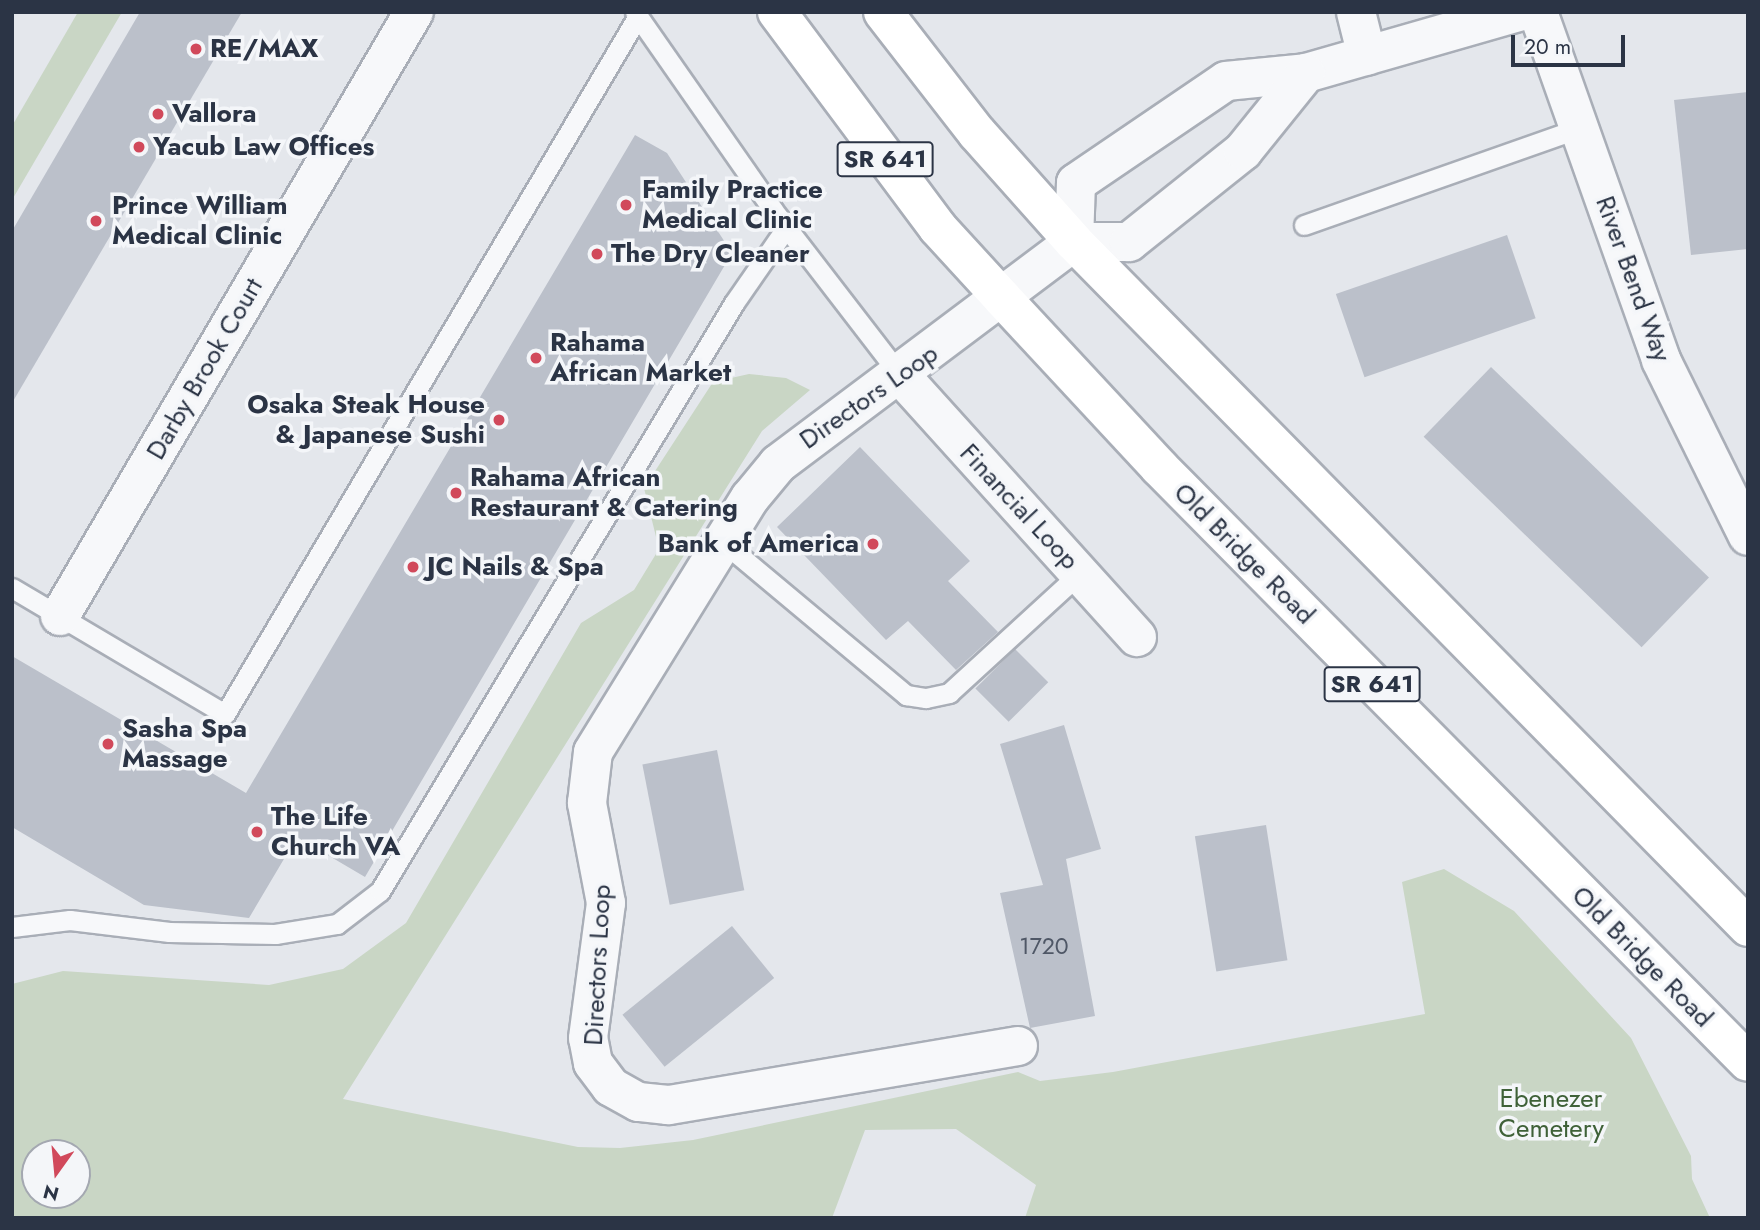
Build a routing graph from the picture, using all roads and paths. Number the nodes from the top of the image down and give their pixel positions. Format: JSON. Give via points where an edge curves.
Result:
{"nodes":[{"id":1,"x":414,"y":12,"type":"edge"},
{"id":2,"x":777,"y":12,"type":"edge"},
{"id":3,"x":883,"y":12,"type":"edge"},
{"id":4,"x":1356,"y":12,"type":"edge"},
{"id":5,"x":1519,"y":12,"type":"edge"},
{"id":6,"x":1538,"y":12,"type":"edge"},
{"id":7,"x":636,"y":14,"type":"edge"},
{"id":8,"x":1367,"y":56,"type":"junction"},
{"id":9,"x":1306,"y":73,"type":"junction"},
{"id":10,"x":1578,"y":128,"type":"junction"},
{"id":11,"x":1304,"y":225,"type":"dead end"},
{"id":12,"x":786,"y":228,"type":"junction"},
{"id":13,"x":1074,"y":242,"type":"junction"},
{"id":14,"x":1003,"y":299,"type":"junction"},
{"id":15,"x":901,"y":376,"type":"junction"},
{"id":16,"x":1748,"y":536,"type":"edge"},
{"id":17,"x":723,"y":542,"type":"junction"},
{"id":18,"x":1080,"y":572,"type":"junction"},
{"id":19,"x":12,"y":588,"type":"edge"},
{"id":20,"x":60,"y":616,"type":"junction"},
{"id":21,"x":1137,"y":638,"type":"dead end"},
{"id":22,"x":12,"y":927,"type":"edge"},
{"id":23,"x":1748,"y":927,"type":"edge"},
{"id":24,"x":1018,"y":1046,"type":"dead end"},
{"id":25,"x":1748,"y":1062,"type":"edge"}],
"edges":[{"from":1,"to":20,"type":"street","name":"Darby Brook Court"},
{"from":2,"to":14,"type":"main road","name":"Old Bridge Road","number":"SR 641","via":[[938,228]]},
{"from":3,"to":13,"type":"main road","number":"SR 641","via":[[977,133]]},
{"from":4,"to":8,"type":"street"},
{"from":5,"to":8,"type":"street"},
{"from":6,"to":10,"type":"street","name":"River Bend Way"},
{"from":7,"to":12,"type":"lane"},
{"from":7,"to":20,"type":"lane","via":[[225,714]]},
{"from":8,"to":9,"type":"street"},
{"from":9,"to":13,"type":"street","via":[[1243,151],[1129,242]]},
{"from":9,"to":13,"type":"street","via":[[1226,81],[1094,167],[1076,183]]},
{"from":10,"to":11,"type":"lane"},
{"from":10,"to":16,"type":"street","name":"River Bend Way","via":[[1661,360]]},
{"from":12,"to":15,"type":"lane"},
{"from":12,"to":22,"type":"lane","via":[[734,303],[380,891],[337,924],[275,934],[169,932],[70,920]]},
{"from":13,"to":14,"type":"street","name":"Directors Loop"},
{"from":13,"to":23,"type":"main road","number":"SR 641"},
{"from":14,"to":15,"type":"street","name":"Directors Loop"},
{"from":14,"to":25,"type":"main road","name":"Old Bridge Road","number":"SR 641","via":[[1159,467]]},
{"from":15,"to":17,"type":"street","name":"Directors Loop","via":[[820,427],[778,464]]},
{"from":15,"to":18,"type":"street","name":"Financial Loop"},
{"from":17,"to":18,"type":"lane","via":[[906,695],[926,698],[949,693]]},
{"from":17,"to":24,"type":"street","name":"Directors Loop","via":[[593,752],[587,774],[606,904],[588,1038],[593,1063],[611,1087],[629,1097],[668,1105]]},
{"from":18,"to":21,"type":"street","name":"Financial Loop"},
{"from":19,"to":20,"type":"lane"}]}
